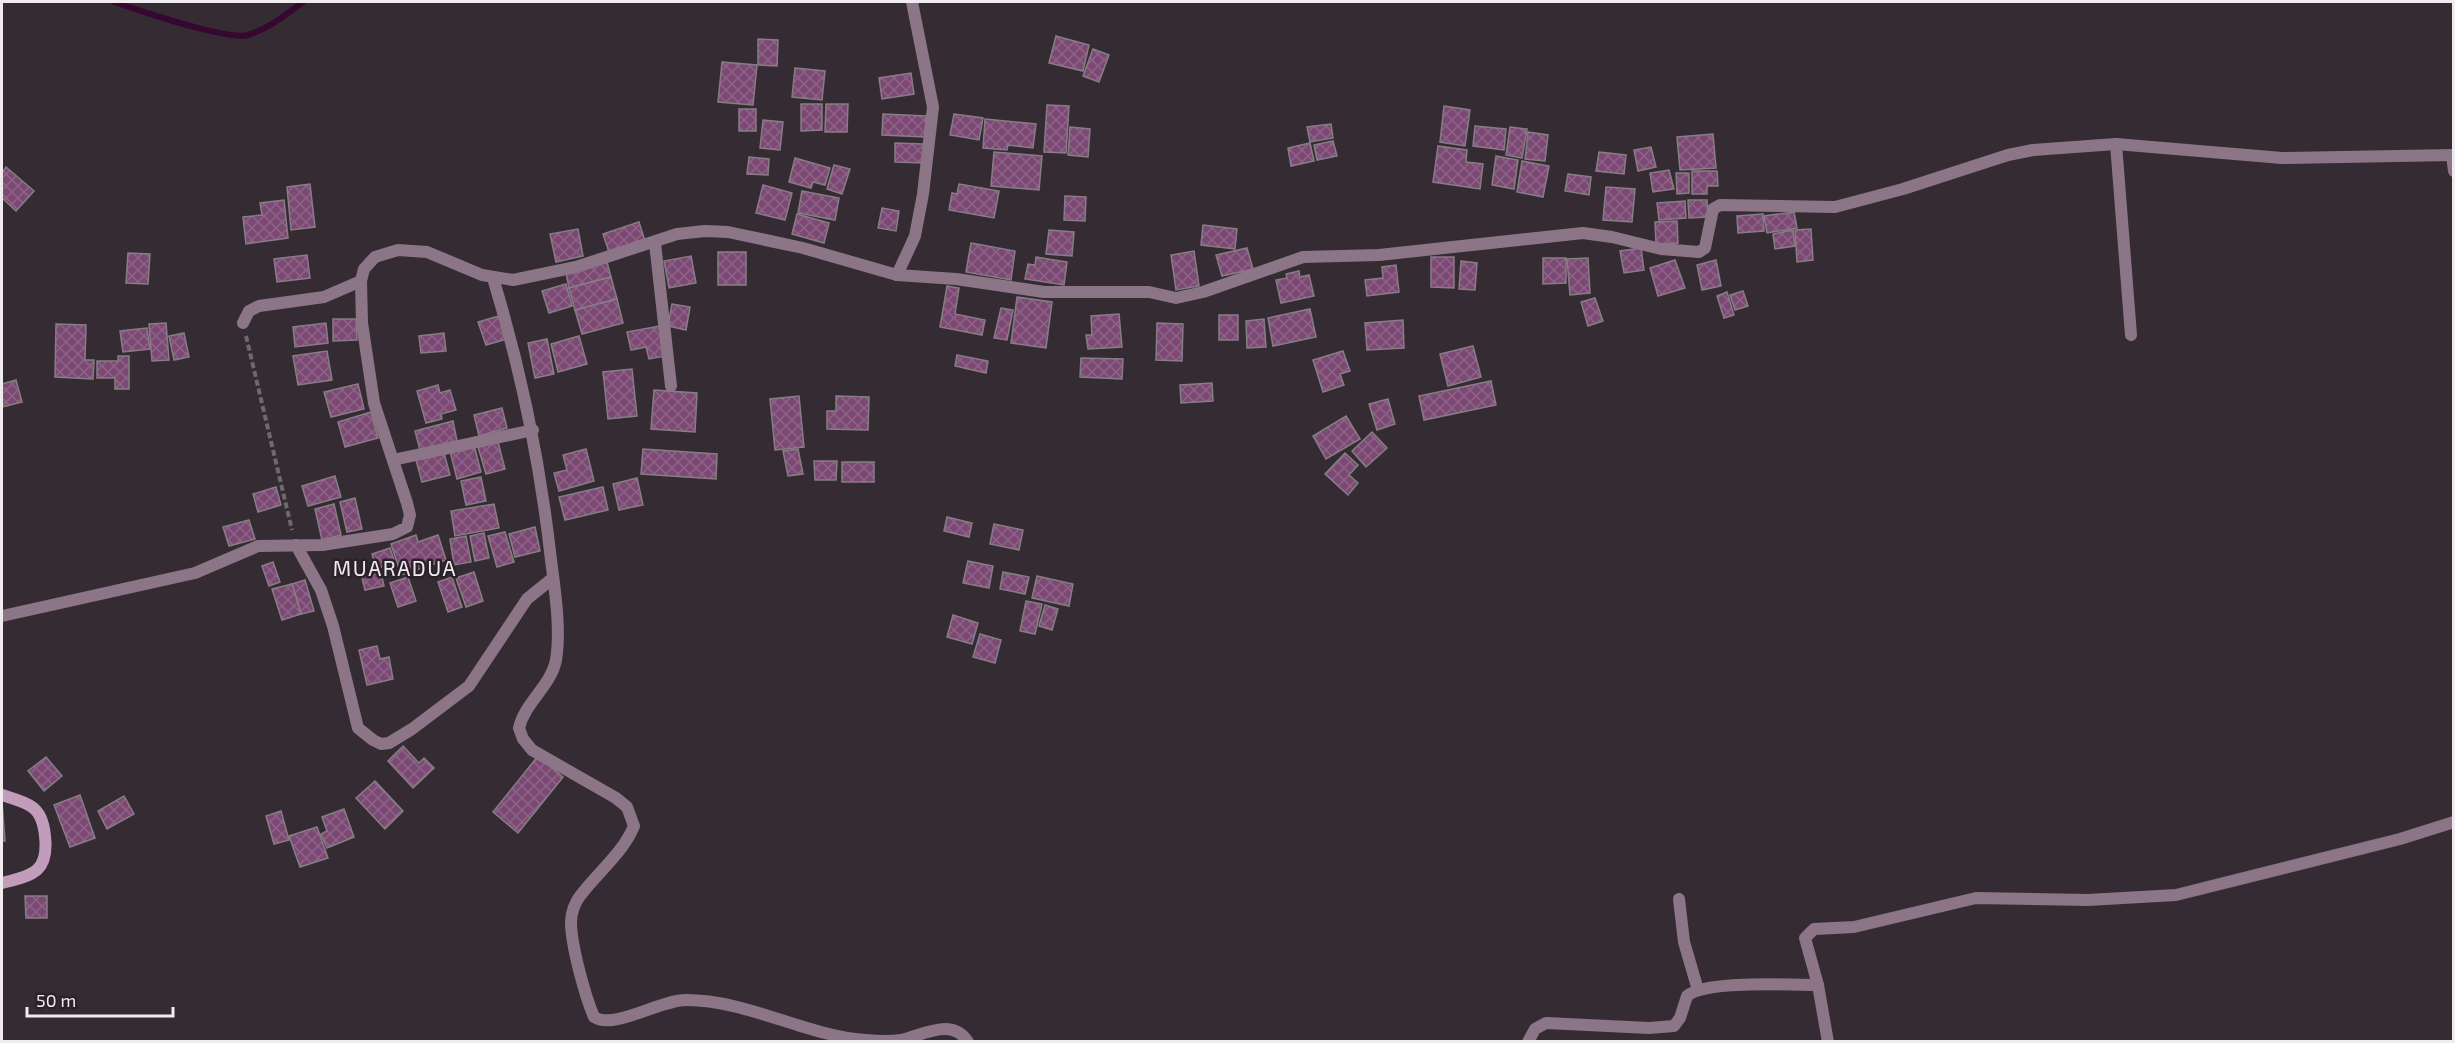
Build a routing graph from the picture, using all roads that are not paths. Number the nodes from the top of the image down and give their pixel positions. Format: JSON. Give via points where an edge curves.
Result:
{"nodes":[{"id":1,"x":912,"y":2,"type":"edge"},
{"id":2,"x":2115,"y":144,"type":"junction"},
{"id":3,"x":2453,"y":155,"type":"edge"},
{"id":4,"x":2454,"y":171,"type":"edge"},
{"id":5,"x":655,"y":243,"type":"junction"},
{"id":6,"x":897,"y":275,"type":"junction"},
{"id":7,"x":493,"y":278,"type":"junction"},
{"id":8,"x":361,"y":281,"type":"junction"},
{"id":9,"x":243,"y":323,"type":"road end"},
{"id":10,"x":2131,"y":335,"type":"dead end"},
{"id":11,"x":671,"y":386,"type":"dead end"},
{"id":12,"x":533,"y":430,"type":"junction"},
{"id":13,"x":393,"y":460,"type":"junction"},
{"id":14,"x":296,"y":546,"type":"junction"},
{"id":15,"x":553,"y":578,"type":"junction"},
{"id":16,"x":2,"y":616,"type":"edge"},
{"id":17,"x":2,"y":795,"type":"edge"},
{"id":18,"x":2454,"y":822,"type":"edge"},
{"id":19,"x":2,"y":883,"type":"edge"},
{"id":20,"x":1679,"y":899,"type":"dead end"},
{"id":21,"x":1818,"y":985,"type":"junction"},
{"id":22,"x":1698,"y":990,"type":"junction"},
{"id":23,"x":968,"y":1041,"type":"edge"},
{"id":24,"x":1528,"y":1041,"type":"edge"},
{"id":25,"x":1828,"y":1041,"type":"edge"}],
"edges":[{"from":1,"to":6,"type":"street","via":[[933,107],[915,236]]},
{"from":2,"to":3,"type":"street","via":[[2282,158]]},
{"from":2,"to":6,"type":"street","via":[[2032,150],[1835,207],[1720,205],[1713,209],[1705,248],[1699,252],[1641,246],[1583,233],[1379,255],[1303,257],[1176,298],[1149,292],[1044,292]]},
{"from":2,"to":10,"type":"street"},
{"from":3,"to":4,"type":"street"},
{"from":5,"to":6,"type":"street","via":[[677,234],[728,232]]},
{"from":5,"to":7,"type":"street","via":[[526,279]]},
{"from":5,"to":11,"type":"street"},
{"from":7,"to":8,"type":"street","via":[[412,249],[375,257],[364,269]]},
{"from":7,"to":12,"type":"street"},
{"from":8,"to":9,"type":"street","via":[[324,297],[259,306],[249,311]]},
{"from":8,"to":13,"type":"street","via":[[370,384]]},
{"from":12,"to":13,"type":"street"},
{"from":12,"to":15,"type":"street"},
{"from":13,"to":14,"type":"street","via":[[410,515],[407,527],[393,534]]},
{"from":14,"to":15,"type":"street","via":[[321,590],[358,728],[381,744],[412,729],[469,686],[527,599]]},
{"from":14,"to":16,"type":"street","via":[[258,546],[195,573]]},
{"from":15,"to":23,"type":"street","via":[[557,640],[554,668],[526,708],[519,728],[532,750],[627,807],[634,826],[573,909],[573,937],[594,1017],[608,1022],[668,1002],[704,1001],[731,1005],[833,1036],[891,1041],[950,1028],[960,1031]]},
{"from":17,"to":19,"type":"street","via":[[32,806],[37,812],[47,852],[44,863],[34,872]]},
{"from":18,"to":21,"type":"street","via":[[2176,895],[2088,900],[1976,898],[1854,927],[1814,929],[1805,938]]},
{"from":20,"to":22,"type":"street","via":[[1684,942]]},
{"from":21,"to":22,"type":"street"},
{"from":21,"to":25,"type":"street"},
{"from":22,"to":24,"type":"street","via":[[1687,996],[1674,1026],[1546,1023],[1535,1029]]}]}
